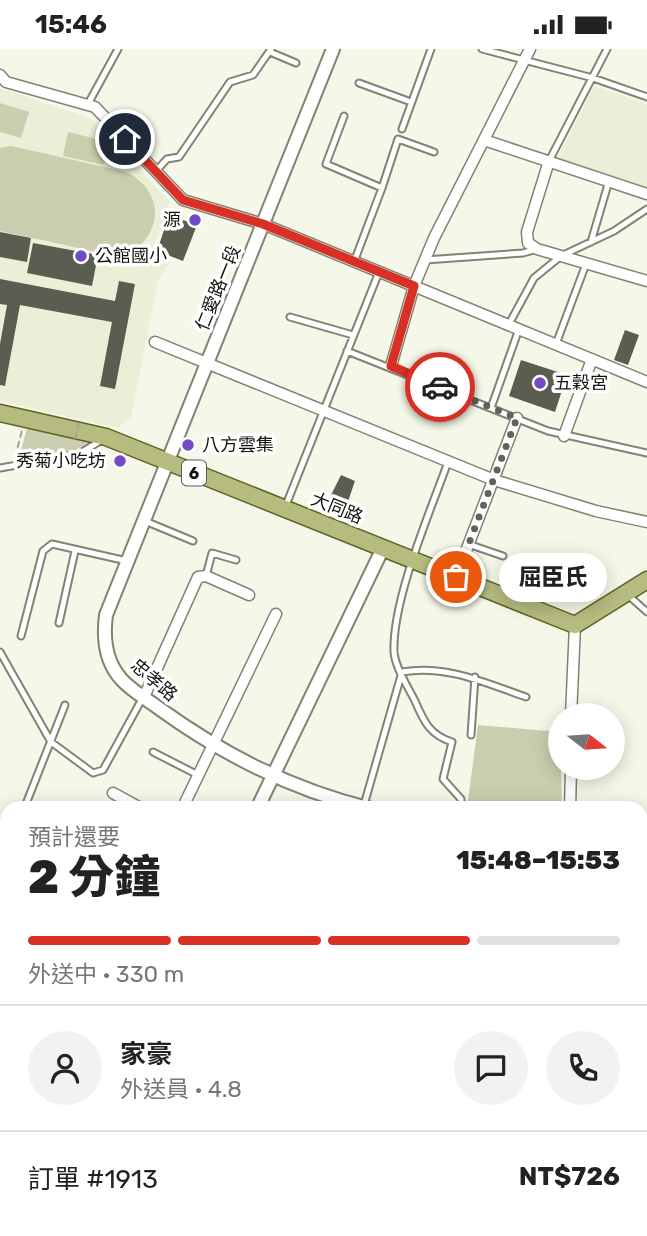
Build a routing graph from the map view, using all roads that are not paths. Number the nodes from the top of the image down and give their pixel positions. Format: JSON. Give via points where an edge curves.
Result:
{"nodes":[{"id":1,"x":118,"y":49,"type":"edge"},
{"id":2,"x":333,"y":49,"type":"edge"},
{"id":3,"x":431,"y":49,"type":"edge"},
{"id":4,"x":482,"y":49,"type":"edge"},
{"id":5,"x":530,"y":49,"type":"edge"},
{"id":6,"x":607,"y":49,"type":"edge"},
{"id":7,"x":270,"y":50,"type":"edge"},
{"id":8,"x":524,"y":61,"type":"junction"},
{"id":9,"x":296,"y":63,"type":"dead end"},
{"id":10,"x":0,"y":75,"type":"edge"},
{"id":11,"x":593,"y":78,"type":"junction"},
{"id":12,"x":359,"y":83,"type":"dead end"},
{"id":13,"x":647,"y":97,"type":"edge"},
{"id":14,"x":411,"y":102,"type":"junction"},
{"id":15,"x":88,"y":104,"type":"junction"},
{"id":16,"x":344,"y":116,"type":"dead end"},
{"id":17,"x":402,"y":129,"type":"dead end"},
{"id":18,"x":484,"y":140,"type":"junction"},
{"id":19,"x":435,"y":152,"type":"dead end"},
{"id":20,"x":549,"y":161,"type":"junction"},
{"id":21,"x":156,"y":171,"type":"junction"},
{"id":22,"x":609,"y":181,"type":"junction"},
{"id":23,"x":382,"y":188,"type":"junction"},
{"id":24,"x":647,"y":194,"type":"edge"},
{"id":25,"x":647,"y":209,"type":"edge"},
{"id":26,"x":263,"y":224,"type":"junction"},
{"id":27,"x":591,"y":242,"type":"junction"},
{"id":28,"x":537,"y":249,"type":"junction"},
{"id":29,"x":561,"y":256,"type":"junction"},
{"id":30,"x":425,"y":260,"type":"junction"},
{"id":31,"x":354,"y":262,"type":"junction"},
{"id":32,"x":586,"y":264,"type":"junction"},
{"id":33,"x":379,"y":272,"type":"junction"},
{"id":34,"x":647,"y":281,"type":"edge"},
{"id":35,"x":414,"y":286,"type":"junction"},
{"id":36,"x":290,"y":317,"type":"dead end"},
{"id":37,"x":509,"y":325,"type":"junction"},
{"id":38,"x":519,"y":329,"type":"junction"},
{"id":39,"x":354,"y":335,"type":"junction"},
{"id":40,"x":155,"y":342,"type":"dead end"},
{"id":41,"x":556,"y":344,"type":"junction"},
{"id":42,"x":347,"y":351,"type":"junction"},
{"id":43,"x":592,"y":359,"type":"junction"},
{"id":44,"x":208,"y":363,"type":"junction"},
{"id":45,"x":391,"y":366,"type":"junction"},
{"id":46,"x":647,"y":381,"type":"edge"},
{"id":47,"x":491,"y":408,"type":"junction"},
{"id":48,"x":324,"y":410,"type":"junction"},
{"id":49,"x":0,"y":414,"type":"edge"},
{"id":50,"x":517,"y":418,"type":"junction"},
{"id":51,"x":564,"y":436,"type":"junction"},
{"id":52,"x":106,"y":437,"type":"junction"},
{"id":53,"x":647,"y":453,"type":"edge"},
{"id":54,"x":448,"y":462,"type":"junction"},
{"id":55,"x":168,"y":463,"type":"junction"},
{"id":56,"x":0,"y":468,"type":"edge"},
{"id":57,"x":494,"y":480,"type":"junction"},
{"id":58,"x":285,"y":508,"type":"junction"},
{"id":59,"x":145,"y":521,"type":"junction"},
{"id":60,"x":647,"y":522,"type":"edge"},
{"id":61,"x":193,"y":541,"type":"dead end"},
{"id":62,"x":468,"y":544,"type":"junction"},
{"id":63,"x":383,"y":548,"type":"junction"},
{"id":64,"x":75,"y":551,"type":"junction"},
{"id":65,"x":503,"y":556,"type":"dead end"},
{"id":66,"x":236,"y":560,"type":"dead end"},
{"id":67,"x":413,"y":560,"type":"junction"},
{"id":68,"x":127,"y":561,"type":"junction"},
{"id":69,"x":206,"y":576,"type":"junction"},
{"id":70,"x":456,"y":577,"type":"junction"},
{"id":71,"x":647,"y":580,"type":"edge"},
{"id":72,"x":626,"y":593,"type":"junction"},
{"id":73,"x":249,"y":595,"type":"dead end"},
{"id":74,"x":647,"y":612,"type":"edge"},
{"id":75,"x":276,"y":614,"type":"dead end"},
{"id":76,"x":60,"y":623,"type":"dead end"},
{"id":77,"x":575,"y":625,"type":"junction"},
{"id":78,"x":21,"y":636,"type":"dead end"},
{"id":79,"x":0,"y":652,"type":"edge"},
{"id":80,"x":402,"y":672,"type":"junction"},
{"id":81,"x":475,"y":677,"type":"junction"},
{"id":82,"x":144,"y":697,"type":"junction"},
{"id":83,"x":526,"y":697,"type":"dead end"},
{"id":84,"x":572,"y":703,"type":"edge"},
{"id":85,"x":65,"y":705,"type":"dead end"},
{"id":86,"x":471,"y":734,"type":"dead end"},
{"id":87,"x":51,"y":742,"type":"junction"},
{"id":88,"x":213,"y":745,"type":"junction"},
{"id":89,"x":153,"y":752,"type":"dead end"},
{"id":90,"x":198,"y":775,"type":"junction"},
{"id":91,"x":272,"y":777,"type":"junction"},
{"id":92,"x":570,"y":781,"type":"edge"},
{"id":93,"x":113,"y":793,"type":"dead end"},
{"id":94,"x":26,"y":801,"type":"edge"},
{"id":95,"x":128,"y":801,"type":"edge"},
{"id":96,"x":186,"y":801,"type":"edge"},
{"id":97,"x":261,"y":801,"type":"edge"},
{"id":98,"x":345,"y":801,"type":"edge"},
{"id":99,"x":368,"y":801,"type":"edge"},
{"id":100,"x":461,"y":801,"type":"edge"},
{"id":101,"x":570,"y":801,"type":"edge"}],
"edges":[{"from":1,"to":15,"type":"lane"},
{"from":2,"to":26,"type":"street","name":"仁愛路一段"},
{"from":3,"to":14,"type":"lane"},
{"from":4,"to":8,"type":"lane"},
{"from":5,"to":8,"type":"street"},
{"from":6,"to":11,"type":"lane"},
{"from":7,"to":9,"type":"lane"},
{"from":7,"to":21,"type":"lane","via":[[253,75],[230,82],[179,157],[167,159]]},
{"from":8,"to":11,"type":"lane"},
{"from":8,"to":18,"type":"street"},
{"from":10,"to":15,"type":"street","via":[[6,82]]},
{"from":11,"to":13,"type":"lane"},
{"from":11,"to":20,"type":"lane"},
{"from":12,"to":14,"type":"lane"},
{"from":14,"to":17,"type":"lane"},
{"from":15,"to":21,"type":"street"},
{"from":16,"to":23,"type":"lane","via":[[326,164]]},
{"from":18,"to":20,"type":"street"},
{"from":18,"to":30,"type":"street"},
{"from":19,"to":23,"type":"lane","via":[[398,139]]},
{"from":20,"to":22,"type":"street"},
{"from":20,"to":28,"type":"street","via":[[527,232],[528,243]]},
{"from":21,"to":26,"type":"street","via":[[183,200]]},
{"from":22,"to":24,"type":"street"},
{"from":22,"to":27,"type":"lane"},
{"from":23,"to":31,"type":"lane"},
{"from":25,"to":27,"type":"lane"},
{"from":26,"to":31,"type":"street"},
{"from":26,"to":44,"type":"street","name":"仁愛路一段"},
{"from":27,"to":29,"type":"lane"},
{"from":28,"to":29,"type":"street"},
{"from":28,"to":30,"type":"lane"},
{"from":29,"to":32,"type":"street"},
{"from":29,"to":37,"type":"lane","via":[[534,278]]},
{"from":30,"to":35,"type":"street"},
{"from":31,"to":33,"type":"street"},
{"from":32,"to":34,"type":"street"},
{"from":32,"to":41,"type":"lane"},
{"from":33,"to":35,"type":"street"},
{"from":33,"to":39,"type":"lane"},
{"from":35,"to":37,"type":"street"},
{"from":35,"to":45,"type":"street"},
{"from":36,"to":39,"type":"lane"},
{"from":37,"to":38,"type":"street"},
{"from":38,"to":41,"type":"street"},
{"from":38,"to":47,"type":"lane"},
{"from":39,"to":42,"type":"lane"},
{"from":40,"to":44,"type":"street"},
{"from":41,"to":43,"type":"street"},
{"from":42,"to":45,"type":"lane"},
{"from":42,"to":48,"type":"lane"},
{"from":43,"to":46,"type":"street"},
{"from":43,"to":51,"type":"street"},
{"from":44,"to":48,"type":"street"},
{"from":44,"to":55,"type":"street","name":"仁愛路一段"},
{"from":45,"to":47,"type":"lane"},
{"from":47,"to":50,"type":"lane"},
{"from":48,"to":54,"type":"street"},
{"from":48,"to":58,"type":"lane"},
{"from":49,"to":52,"type":"main road","name":"大同路","number":"6"},
{"from":50,"to":51,"type":"lane"},
{"from":50,"to":57,"type":"street"},
{"from":51,"to":53,"type":"lane"},
{"from":52,"to":55,"type":"main road","name":"大同路","number":"6"},
{"from":52,"to":56,"type":"lane","via":[[79,454]]},
{"from":54,"to":57,"type":"street"},
{"from":54,"to":67,"type":"lane"},
{"from":55,"to":58,"type":"main road","name":"大同路","number":"6"},
{"from":55,"to":59,"type":"street","name":"忠孝路"},
{"from":57,"to":60,"type":"street"},
{"from":57,"to":62,"type":"street"},
{"from":58,"to":63,"type":"main road","name":"大同路","number":"6"},
{"from":59,"to":61,"type":"lane"},
{"from":59,"to":68,"type":"street","name":"忠孝路"},
{"from":62,"to":65,"type":"lane"},
{"from":62,"to":70,"type":"street"},
{"from":63,"to":67,"type":"main road","name":"大同路","number":"6"},
{"from":63,"to":91,"type":"street"},
{"from":64,"to":68,"type":"lane"},
{"from":64,"to":76,"type":"lane"},
{"from":64,"to":78,"type":"lane","via":[[52,544],[43,551]]},
{"from":66,"to":69,"type":"lane","via":[[212,553]]},
{"from":67,"to":70,"type":"main road","name":"大同路","number":"6"},
{"from":67,"to":80,"type":"lane","via":[[394,654]]},
{"from":68,"to":82,"type":"street","name":"忠孝路","via":[[103,632],[113,666],[122,680]]},
{"from":69,"to":73,"type":"street"},
{"from":69,"to":82,"type":"street","via":[[198,577]]},
{"from":70,"to":77,"type":"main road","name":"大同路","number":"6"},
{"from":71,"to":72,"type":"main road"},
{"from":72,"to":74,"type":"lane"},
{"from":72,"to":77,"type":"main road"},
{"from":75,"to":88,"type":"street"},
{"from":77,"to":84,"type":"street"},
{"from":79,"to":87,"type":"lane"},
{"from":80,"to":81,"type":"lane","via":[[419,669]]},
{"from":80,"to":99,"type":"lane"},
{"from":80,"to":100,"type":"lane","via":[[435,737],[452,742],[443,779]]},
{"from":81,"to":83,"type":"lane"},
{"from":81,"to":86,"type":"lane"},
{"from":82,"to":87,"type":"lane","via":[[103,770],[93,772]]},
{"from":82,"to":88,"type":"street","name":"忠孝路"},
{"from":85,"to":87,"type":"lane"},
{"from":87,"to":94,"type":"lane"},
{"from":88,"to":90,"type":"street"},
{"from":88,"to":91,"type":"street","name":"忠孝路"},
{"from":89,"to":90,"type":"lane"},
{"from":90,"to":96,"type":"street"},
{"from":91,"to":97,"type":"street"},
{"from":91,"to":98,"type":"street","name":"忠孝路"},
{"from":92,"to":101,"type":"street"},
{"from":93,"to":95,"type":"street"}]}
